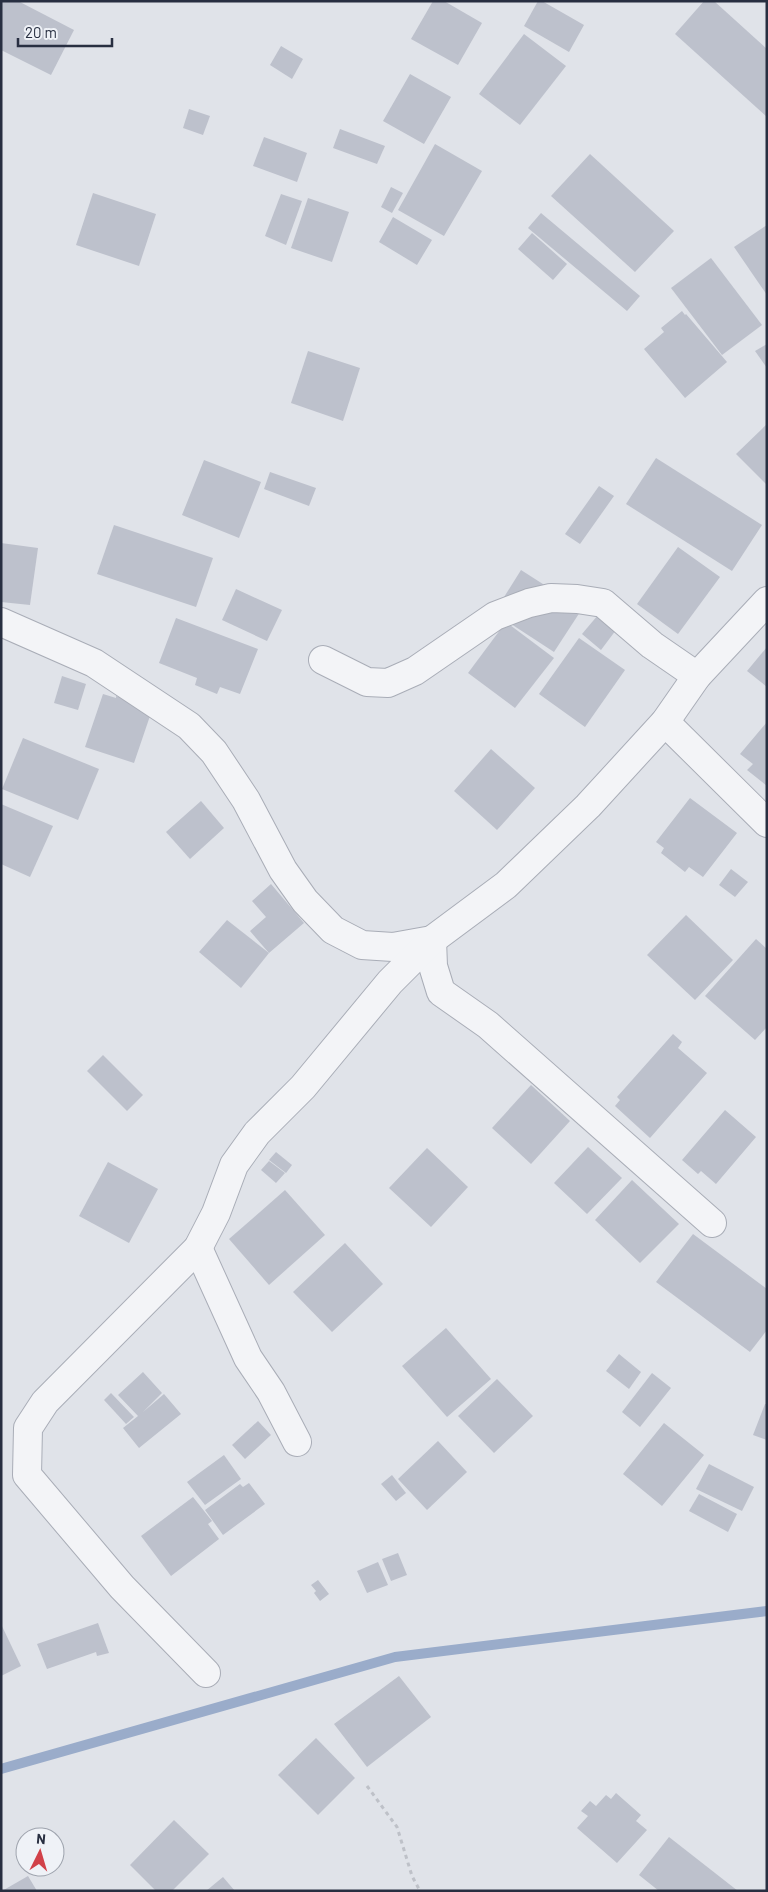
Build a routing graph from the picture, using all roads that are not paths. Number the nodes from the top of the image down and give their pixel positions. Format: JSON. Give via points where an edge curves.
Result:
{"nodes":[{"id":1,"x":767,"y":601,"type":"edge"},
{"id":2,"x":1,"y":622,"type":"edge"},
{"id":3,"x":323,"y":660,"type":"dead end"},
{"id":4,"x":697,"y":676,"type":"junction"},
{"id":5,"x":665,"y":722,"type":"junction"},
{"id":6,"x":767,"y":823,"type":"edge"},
{"id":7,"x":432,"y":940,"type":"junction"},
{"id":8,"x":712,"y":1223,"type":"dead end"},
{"id":9,"x":198,"y":1248,"type":"junction"},
{"id":10,"x":297,"y":1442,"type":"dead end"},
{"id":11,"x":206,"y":1673,"type":"dead end"}],
"edges":[{"from":1,"to":4,"type":"street"},
{"from":2,"to":7,"type":"street","via":[[94,662],[189,726],[214,752],[246,800],[283,870],[305,902],[333,930],[362,945],[392,947]]},
{"from":3,"to":4,"type":"street","via":[[367,682],[388,682],[415,671],[495,616],[551,598],[576,599],[603,603],[652,645]]},
{"from":4,"to":5,"type":"street"},
{"from":5,"to":6,"type":"street"},
{"from":5,"to":7,"type":"street","via":[[588,806],[506,885]]},
{"from":7,"to":8,"type":"street","via":[[433,966],[441,992],[488,1025]]},
{"from":7,"to":9,"type":"street","via":[[390,982],[303,1087],[256,1133],[234,1165],[216,1213]]},
{"from":9,"to":10,"type":"street","via":[[248,1358],[271,1392]]},
{"from":9,"to":11,"type":"street","via":[[45,1402],[28,1428],[27,1475],[122,1587]]}]}
